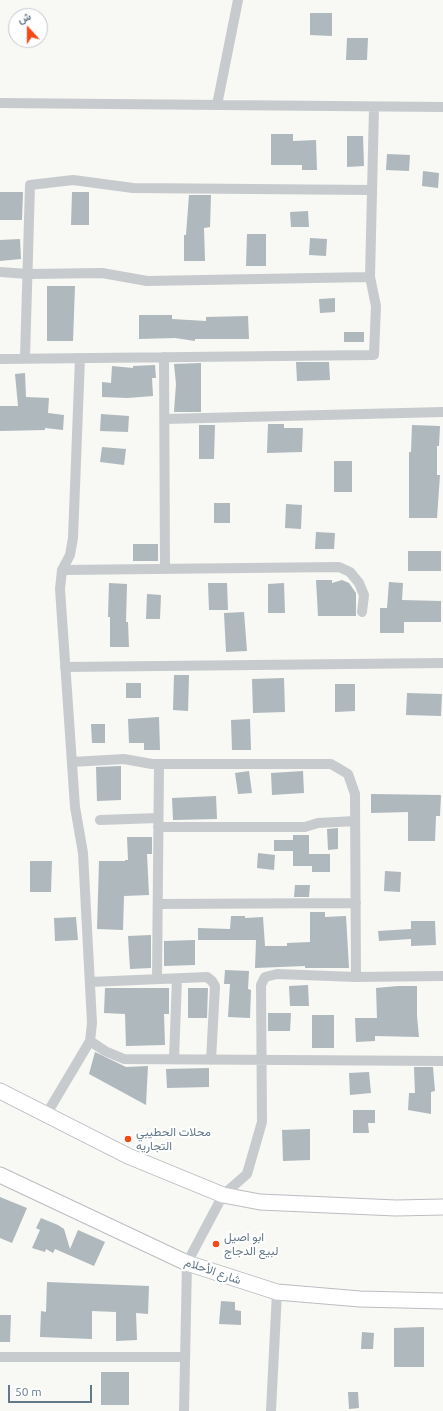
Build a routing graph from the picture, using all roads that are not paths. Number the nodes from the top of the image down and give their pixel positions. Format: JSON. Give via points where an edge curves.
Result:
{"nodes":[{"id":1,"x":238,"y":0,"type":"edge"},
{"id":2,"x":0,"y":103,"type":"edge"},
{"id":3,"x":217,"y":105,"type":"junction"},
{"id":4,"x":374,"y":107,"type":"junction"},
{"id":5,"x":443,"y":107,"type":"edge"},
{"id":6,"x":372,"y":190,"type":"junction"},
{"id":7,"x":0,"y":272,"type":"edge"},
{"id":8,"x":28,"y":274,"type":"junction"},
{"id":9,"x":370,"y":277,"type":"junction"},
{"id":10,"x":164,"y":357,"type":"junction"},
{"id":11,"x":25,"y":358,"type":"junction"},
{"id":12,"x":80,"y":358,"type":"junction"},
{"id":13,"x":0,"y":359,"type":"edge"},
{"id":14,"x":443,"y":412,"type":"edge"},
{"id":15,"x":165,"y":419,"type":"junction"},
{"id":16,"x":165,"y":569,"type":"junction"},
{"id":17,"x":62,"y":570,"type":"junction"},
{"id":18,"x":362,"y":612,"type":"dead end"},
{"id":19,"x":443,"y":662,"type":"edge"},
{"id":20,"x":65,"y":667,"type":"junction"},
{"id":21,"x":72,"y":762,"type":"junction"},
{"id":22,"x":159,"y":764,"type":"junction"},
{"id":23,"x":100,"y":820,"type":"dead end"},
{"id":24,"x":356,"y":821,"type":"junction"},
{"id":25,"x":158,"y":823,"type":"junction"},
{"id":26,"x":356,"y":903,"type":"junction"},
{"id":27,"x":158,"y":904,"type":"junction"},
{"id":28,"x":443,"y":976,"type":"edge"},
{"id":29,"x":356,"y":977,"type":"junction"},
{"id":30,"x":157,"y":979,"type":"junction"},
{"id":31,"x":177,"y":979,"type":"junction"},
{"id":32,"x":90,"y":982,"type":"junction"},
{"id":33,"x":90,"y":1041,"type":"junction"},
{"id":34,"x":174,"y":1059,"type":"junction"},
{"id":35,"x":211,"y":1060,"type":"junction"},
{"id":36,"x":262,"y":1060,"type":"junction"},
{"id":37,"x":443,"y":1061,"type":"edge"},
{"id":38,"x":0,"y":1091,"type":"edge"},
{"id":39,"x":46,"y":1114,"type":"junction"},
{"id":40,"x":0,"y":1175,"type":"edge"},
{"id":41,"x":223,"y":1194,"type":"junction"},
{"id":42,"x":443,"y":1207,"type":"edge"},
{"id":43,"x":187,"y":1263,"type":"junction"},
{"id":44,"x":277,"y":1292,"type":"junction"},
{"id":45,"x":443,"y":1301,"type":"edge"},
{"id":46,"x":0,"y":1357,"type":"edge"},
{"id":47,"x":186,"y":1357,"type":"junction"},
{"id":48,"x":184,"y":1411,"type":"edge"},
{"id":49,"x":271,"y":1411,"type":"edge"}],
"edges":[{"from":1,"to":3,"type":"street"},
{"from":2,"to":3,"type":"street"},
{"from":3,"to":4,"type":"street"},
{"from":4,"to":5,"type":"street"},
{"from":4,"to":6,"type":"street"},
{"from":6,"to":8,"type":"street","via":[[133,188],[73,180],[30,185]]},
{"from":6,"to":9,"type":"street"},
{"from":7,"to":8,"type":"street"},
{"from":8,"to":9,"type":"street","via":[[102,273],[146,281]]},
{"from":8,"to":11,"type":"street"},
{"from":9,"to":10,"type":"street","via":[[376,306],[374,355]]},
{"from":10,"to":12,"type":"street"},
{"from":10,"to":15,"type":"street"},
{"from":11,"to":12,"type":"street"},
{"from":11,"to":13,"type":"street"},
{"from":12,"to":17,"type":"street","via":[[73,538],[70,554]]},
{"from":14,"to":15,"type":"street"},
{"from":15,"to":16,"type":"street"},
{"from":16,"to":17,"type":"street"},
{"from":16,"to":18,"type":"street","via":[[339,567],[350,572],[359,582],[364,595]]},
{"from":17,"to":20,"type":"street","via":[[60,589]]},
{"from":19,"to":20,"type":"street"},
{"from":20,"to":21,"type":"street"},
{"from":21,"to":22,"type":"street","via":[[124,759]]},
{"from":21,"to":32,"type":"street","via":[[75,807],[83,853]]},
{"from":22,"to":24,"type":"street","via":[[331,764],[348,774],[355,794]]},
{"from":22,"to":25,"type":"street"},
{"from":23,"to":25,"type":"street"},
{"from":24,"to":25,"type":"street","via":[[318,823],[305,827]]},
{"from":24,"to":26,"type":"street"},
{"from":25,"to":27,"type":"street"},
{"from":26,"to":27,"type":"street"},
{"from":26,"to":29,"type":"street"},
{"from":27,"to":30,"type":"street"},
{"from":28,"to":29,"type":"street"},
{"from":29,"to":36,"type":"street","via":[[277,974],[265,977],[261,985]]},
{"from":30,"to":31,"type":"street"},
{"from":30,"to":32,"type":"street"},
{"from":31,"to":34,"type":"street"},
{"from":31,"to":35,"type":"street","via":[[207,977],[215,986]]},
{"from":32,"to":33,"type":"street"},
{"from":33,"to":34,"type":"street","via":[[124,1059]]},
{"from":33,"to":39,"type":"street"},
{"from":34,"to":35,"type":"street"},
{"from":35,"to":36,"type":"street"},
{"from":36,"to":37,"type":"street"},
{"from":36,"to":41,"type":"street","via":[[262,1122],[247,1174]]},
{"from":38,"to":39,"type":"main road"},
{"from":39,"to":41,"type":"main road","via":[[128,1156]]},
{"from":40,"to":43,"type":"main road","name":"شارع الأحلام"},
{"from":41,"to":42,"type":"main road","via":[[260,1202],[396,1208]]},
{"from":41,"to":43,"type":"street"},
{"from":43,"to":44,"type":"main road","name":"شارع الأحلام"},
{"from":43,"to":47,"type":"street"},
{"from":44,"to":45,"type":"main road","name":"شارع الأحلام","via":[[360,1299]]},
{"from":44,"to":49,"type":"street"},
{"from":46,"to":47,"type":"street"},
{"from":47,"to":48,"type":"street"}]}
